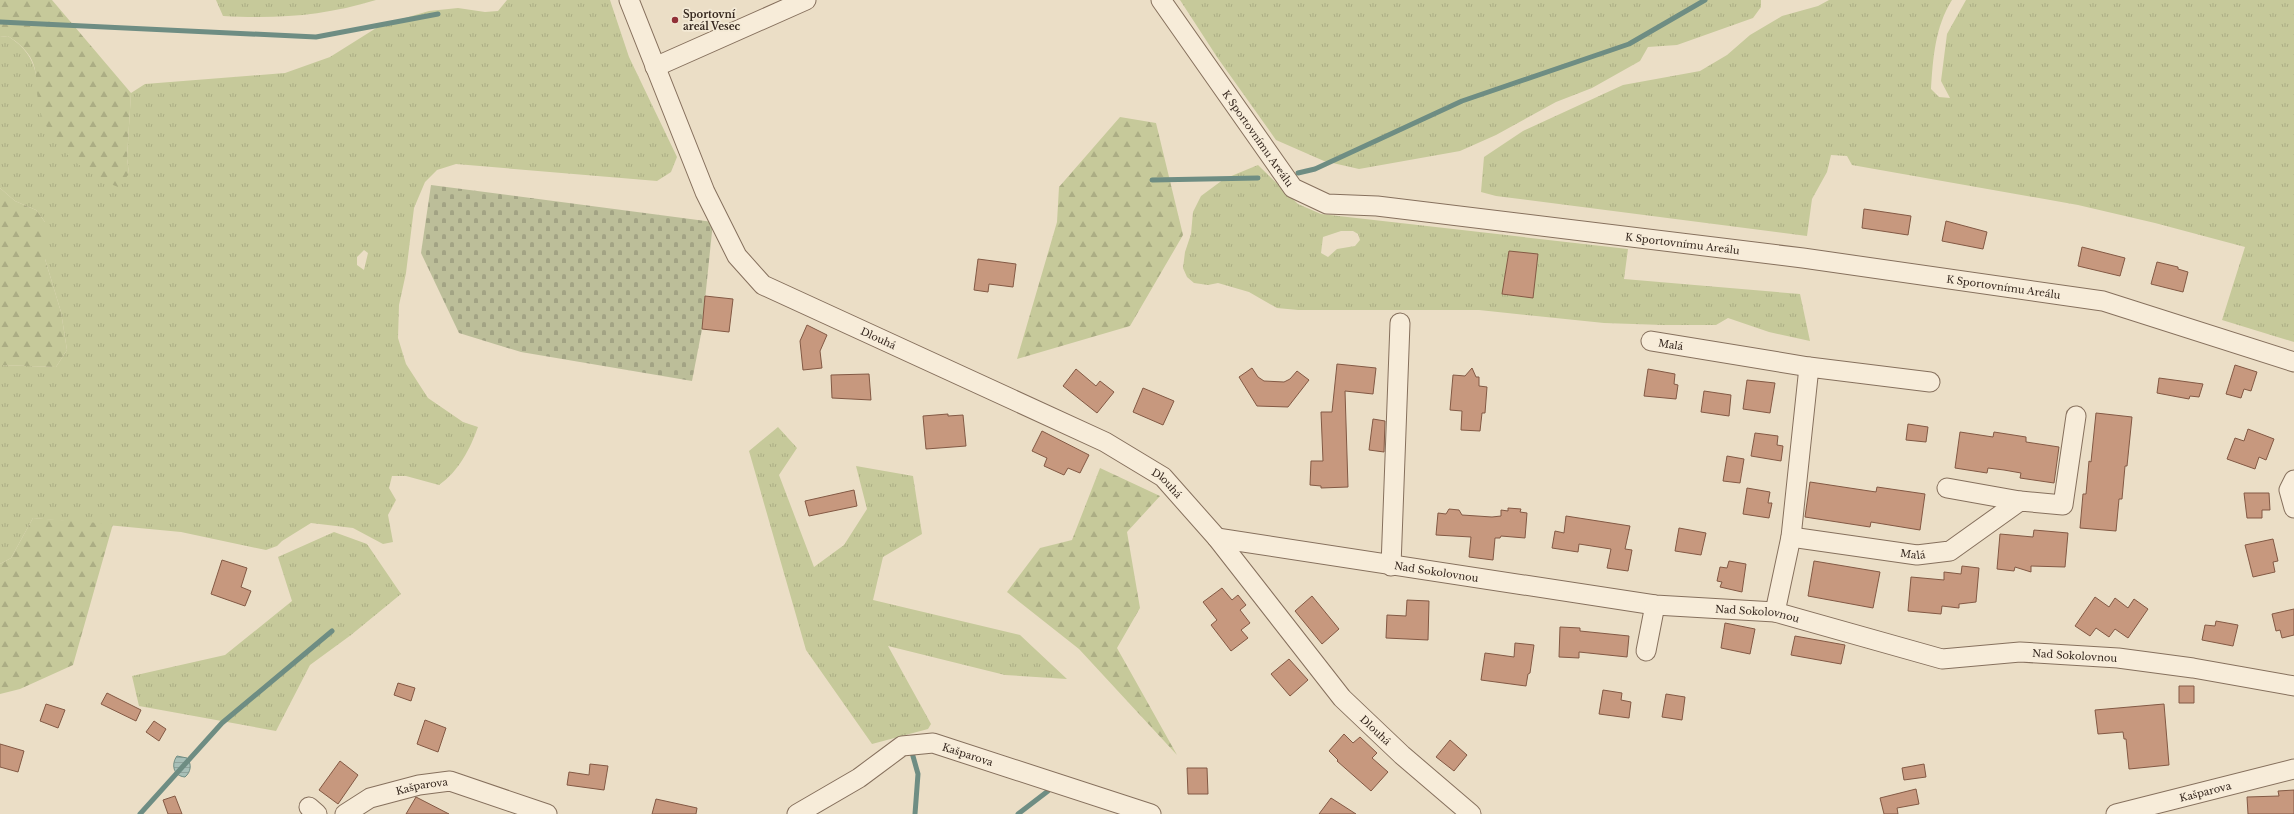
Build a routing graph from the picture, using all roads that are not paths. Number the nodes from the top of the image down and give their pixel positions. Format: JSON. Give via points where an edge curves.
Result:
{"nodes":[{"id":1,"x":629,"y":0,"type":"edge"},
{"id":2,"x":806,"y":0,"type":"edge"},
{"id":3,"x":1161,"y":0,"type":"edge"},
{"id":4,"x":655,"y":67,"type":"junction"},
{"id":5,"x":1400,"y":323,"type":"dead end"},
{"id":6,"x":1651,"y":341,"type":"dead end"},
{"id":7,"x":2294,"y":362,"type":"edge"},
{"id":8,"x":1809,"y":367,"type":"junction"},
{"id":9,"x":1930,"y":382,"type":"dead end"},
{"id":10,"x":2076,"y":416,"type":"dead end"},
{"id":11,"x":2294,"y":480,"type":"edge"},
{"id":12,"x":1947,"y":488,"type":"dead end"},
{"id":13,"x":2020,"y":501,"type":"junction"},
{"id":14,"x":2294,"y":508,"type":"edge"},
{"id":15,"x":1791,"y":536,"type":"junction"},
{"id":16,"x":1217,"y":538,"type":"junction"},
{"id":17,"x":1392,"y":566,"type":"junction"},
{"id":18,"x":1655,"y":605,"type":"junction"},
{"id":19,"x":1775,"y":612,"type":"junction"},
{"id":20,"x":1646,"y":651,"type":"dead end"},
{"id":21,"x":2294,"y":686,"type":"edge"},
{"id":22,"x":2294,"y":769,"type":"edge"},
{"id":23,"x":345,"y":814,"type":"edge"},
{"id":24,"x":547,"y":814,"type":"edge"},
{"id":25,"x":797,"y":814,"type":"edge"},
{"id":26,"x":1151,"y":814,"type":"edge"},
{"id":27,"x":1471,"y":814,"type":"edge"},
{"id":28,"x":2116,"y":814,"type":"edge"}],
"edges":[{"from":1,"to":4,"type":"street"},
{"from":2,"to":4,"type":"street"},
{"from":3,"to":7,"type":"street","name":"K Sportovnímu Areálu","via":[[1292,188],[1327,204],[1377,206],[1803,258],[2103,301]]},
{"from":4,"to":16,"type":"street","name":"Dlouhá","via":[[705,192],[737,256],[763,285],[1105,442],[1163,476]]},
{"from":5,"to":17,"type":"street"},
{"from":6,"to":8,"type":"street","name":"Malá"},
{"from":8,"to":9,"type":"street","name":"Malá"},
{"from":8,"to":15,"type":"street"},
{"from":10,"to":13,"type":"street","via":[[2062,505]]},
{"from":11,"to":14,"type":"street","via":[[2289,490]]},
{"from":12,"to":13,"type":"street"},
{"from":13,"to":15,"type":"street","name":"Malá","via":[[1950,551],[1917,555]]},
{"from":15,"to":19,"type":"street"},
{"from":16,"to":17,"type":"street","name":"Nad Sokolovnou"},
{"from":16,"to":27,"type":"street","name":"Dlouhá","via":[[1342,698],[1402,755]]},
{"from":17,"to":18,"type":"street","name":"Nad Sokolovnou"},
{"from":18,"to":19,"type":"street","name":"Nad Sokolovnou"},
{"from":18,"to":20,"type":"street"},
{"from":19,"to":21,"type":"street","name":"Nad Sokolovnou","via":[[1942,659],[2020,652],[2118,658]]},
{"from":22,"to":28,"type":"street","name":"Kašparova"},
{"from":23,"to":24,"type":"street","name":"Kašparova","via":[[370,798],[419,785],[450,781]]},
{"from":25,"to":26,"type":"street","name":"Kašparova","via":[[859,778],[902,746],[933,743]]}]}
